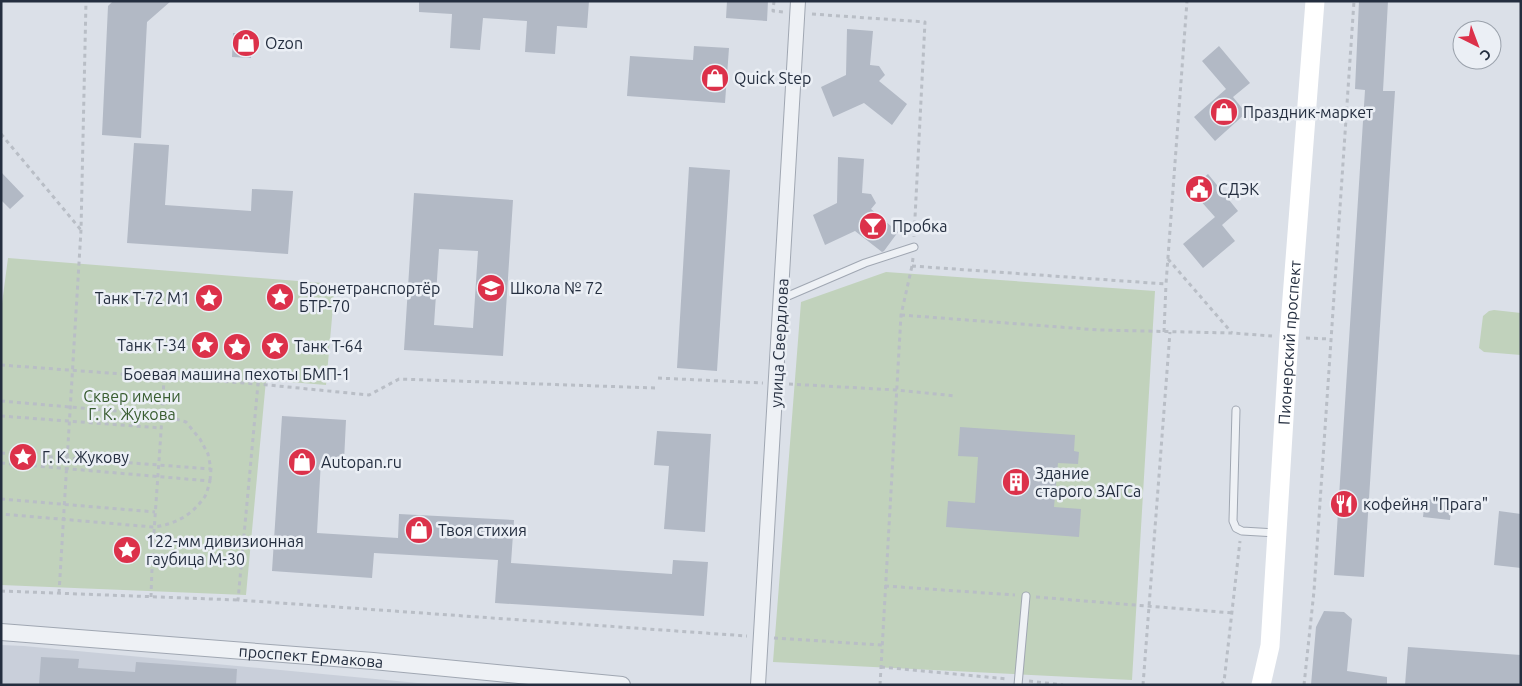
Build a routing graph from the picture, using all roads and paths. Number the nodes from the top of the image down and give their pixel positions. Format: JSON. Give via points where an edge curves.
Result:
{"nodes":[{"id":1,"x":86,"y":1,"type":"edge"},
{"id":2,"x":774,"y":1,"type":"edge"},
{"id":3,"x":1187,"y":1,"type":"edge"},
{"id":4,"x":1315,"y":1,"type":"edge"},
{"id":5,"x":1354,"y":1,"type":"edge"},
{"id":6,"x":798,"y":7,"type":"edge"},
{"id":7,"x":1,"y":134,"type":"edge"},
{"id":8,"x":82,"y":230,"type":"junction"},
{"id":9,"x":914,"y":247,"type":"junction"},
{"id":10,"x":1168,"y":258,"type":"junction"},
{"id":11,"x":912,"y":266,"type":"junction"},
{"id":12,"x":1166,"y":284,"type":"junction"},
{"id":13,"x":781,"y":299,"type":"junction"},
{"id":14,"x":900,"y":315,"type":"junction"},
{"id":15,"x":1164,"y":332,"type":"junction"},
{"id":16,"x":1170,"y":332,"type":"junction"},
{"id":17,"x":1232,"y":333,"type":"junction"},
{"id":18,"x":1289,"y":337,"type":"junction"},
{"id":19,"x":1330,"y":339,"type":"junction"},
{"id":20,"x":1,"y":365,"type":"edge"},
{"id":21,"x":73,"y":369,"type":"junction"},
{"id":22,"x":164,"y":377,"type":"junction"},
{"id":23,"x":658,"y":378,"type":"dead end"},
{"id":24,"x":258,"y":384,"type":"junction"},
{"id":25,"x":776,"y":384,"type":"junction"},
{"id":26,"x":655,"y":388,"type":"dead end"},
{"id":27,"x":896,"y":390,"type":"junction"},
{"id":28,"x":956,"y":396,"type":"dead end"},
{"id":29,"x":1,"y":401,"type":"edge"},
{"id":30,"x":71,"y":407,"type":"junction"},
{"id":31,"x":1236,"y":410,"type":"dead end"},
{"id":32,"x":162,"y":415,"type":"junction"},
{"id":33,"x":1,"y":416,"type":"edge"},
{"id":34,"x":69,"y":421,"type":"junction"},
{"id":35,"x":161,"y":428,"type":"junction"},
{"id":36,"x":1,"y":453,"type":"edge"},
{"id":37,"x":66,"y":458,"type":"junction"},
{"id":38,"x":1,"y":463,"type":"edge"},
{"id":39,"x":159,"y":465,"type":"junction"},
{"id":40,"x":66,"y":468,"type":"junction"},
{"id":41,"x":211,"y":469,"type":"junction"},
{"id":42,"x":158,"y":477,"type":"junction"},
{"id":43,"x":210,"y":481,"type":"junction"},
{"id":44,"x":1,"y":499,"type":"edge"},
{"id":45,"x":63,"y":504,"type":"junction"},
{"id":46,"x":155,"y":512,"type":"junction"},
{"id":47,"x":1,"y":514,"type":"edge"},
{"id":48,"x":62,"y":519,"type":"junction"},
{"id":49,"x":153,"y":527,"type":"junction"},
{"id":50,"x":1241,"y":531,"type":"junction"},
{"id":51,"x":1278,"y":534,"type":"junction"},
{"id":52,"x":886,"y":586,"type":"junction"},
{"id":53,"x":1,"y":590,"type":"edge"},
{"id":54,"x":59,"y":593,"type":"junction"},
{"id":55,"x":1026,"y":596,"type":"junction"},
{"id":56,"x":151,"y":597,"type":"junction"},
{"id":57,"x":238,"y":600,"type":"junction"},
{"id":58,"x":1149,"y":605,"type":"junction"},
{"id":59,"x":1233,"y":613,"type":"junction"},
{"id":60,"x":1,"y":632,"type":"edge"},
{"id":61,"x":762,"y":637,"type":"junction"},
{"id":62,"x":882,"y":645,"type":"junction"},
{"id":63,"x":881,"y":667,"type":"junction"},
{"id":64,"x":1018,"y":682,"type":"edge"},
{"id":65,"x":622,"y":685,"type":"edge"},
{"id":66,"x":758,"y":685,"type":"edge"},
{"id":67,"x":880,"y":685,"type":"edge"},
{"id":68,"x":1063,"y":685,"type":"edge"},
{"id":69,"x":1143,"y":685,"type":"edge"},
{"id":70,"x":1221,"y":685,"type":"edge"},
{"id":71,"x":1261,"y":685,"type":"edge"},
{"id":72,"x":1304,"y":685,"type":"edge"}],
"edges":[{"from":1,"to":8,"type":"path"},
{"from":2,"to":6,"type":"path","via":[[773,11]]},
{"from":3,"to":10,"type":"path"},
{"from":4,"to":18,"type":"main road","name":"Пионерский проспект"},
{"from":5,"to":19,"type":"path"},
{"from":6,"to":9,"type":"path","via":[[925,22]]},
{"from":6,"to":13,"type":"street","name":"улица Свердлова"},
{"from":7,"to":8,"type":"path"},
{"from":8,"to":21,"type":"path"},
{"from":9,"to":11,"type":"path"},
{"from":9,"to":13,"type":"lane","via":[[865,263]]},
{"from":10,"to":12,"type":"path"},
{"from":10,"to":17,"type":"path"},
{"from":11,"to":12,"type":"path"},
{"from":11,"to":14,"type":"path"},
{"from":12,"to":15,"type":"path"},
{"from":13,"to":25,"type":"street","name":"улица Свердлова"},
{"from":14,"to":15,"type":"path"},
{"from":14,"to":27,"type":"path"},
{"from":15,"to":16,"type":"path"},
{"from":16,"to":17,"type":"path"},
{"from":16,"to":58,"type":"path"},
{"from":17,"to":18,"type":"path"},
{"from":18,"to":19,"type":"path"},
{"from":18,"to":51,"type":"main road","name":"Пионерский проспект"},
{"from":19,"to":72,"type":"path","via":[[1314,591]]},
{"from":20,"to":21,"type":"path"},
{"from":21,"to":22,"type":"path"},
{"from":21,"to":30,"type":"path"},
{"from":22,"to":24,"type":"path"},
{"from":22,"to":32,"type":"path"},
{"from":23,"to":25,"type":"path"},
{"from":24,"to":26,"type":"path","via":[[369,395],[399,378]]},
{"from":24,"to":57,"type":"path"},
{"from":25,"to":27,"type":"path"},
{"from":25,"to":61,"type":"street","name":"улица Свердлова"},
{"from":27,"to":28,"type":"path"},
{"from":27,"to":52,"type":"path"},
{"from":29,"to":30,"type":"path"},
{"from":30,"to":32,"type":"path"},
{"from":30,"to":34,"type":"path"},
{"from":31,"to":50,"type":"lane","via":[[1233,520]]},
{"from":32,"to":35,"type":"path"},
{"from":32,"to":41,"type":"path","via":[[186,422],[208,454]]},
{"from":33,"to":34,"type":"path"},
{"from":34,"to":35,"type":"path"},
{"from":34,"to":37,"type":"path"},
{"from":35,"to":39,"type":"path"},
{"from":36,"to":37,"type":"path"},
{"from":37,"to":39,"type":"path"},
{"from":37,"to":40,"type":"path"},
{"from":38,"to":40,"type":"path"},
{"from":39,"to":41,"type":"path"},
{"from":39,"to":42,"type":"path"},
{"from":40,"to":42,"type":"path"},
{"from":40,"to":45,"type":"path"},
{"from":41,"to":43,"type":"path"},
{"from":42,"to":43,"type":"path"},
{"from":42,"to":46,"type":"path"},
{"from":43,"to":49,"type":"path","via":[[204,499],[184,518],[166,526]]},
{"from":44,"to":45,"type":"path"},
{"from":45,"to":46,"type":"path"},
{"from":45,"to":48,"type":"path"},
{"from":46,"to":49,"type":"path"},
{"from":47,"to":48,"type":"path"},
{"from":48,"to":49,"type":"path"},
{"from":48,"to":54,"type":"path"},
{"from":49,"to":56,"type":"path"},
{"from":50,"to":51,"type":"lane"},
{"from":50,"to":59,"type":"path"},
{"from":51,"to":71,"type":"main road","name":"Пионерский проспект","via":[[1270,646]]},
{"from":52,"to":55,"type":"path"},
{"from":52,"to":62,"type":"path"},
{"from":53,"to":54,"type":"path"},
{"from":54,"to":56,"type":"path"},
{"from":55,"to":58,"type":"path"},
{"from":55,"to":64,"type":"lane"},
{"from":56,"to":57,"type":"path"},
{"from":57,"to":61,"type":"path"},
{"from":58,"to":59,"type":"path"},
{"from":58,"to":69,"type":"path"},
{"from":59,"to":70,"type":"path"},
{"from":60,"to":65,"type":"street","name":"проспект Ермакова","via":[[373,661]]},
{"from":61,"to":62,"type":"path"},
{"from":61,"to":66,"type":"street","name":"улица Свердлова"},
{"from":62,"to":63,"type":"path"},
{"from":63,"to":64,"type":"path"},
{"from":63,"to":67,"type":"path"},
{"from":64,"to":68,"type":"path"}]}
